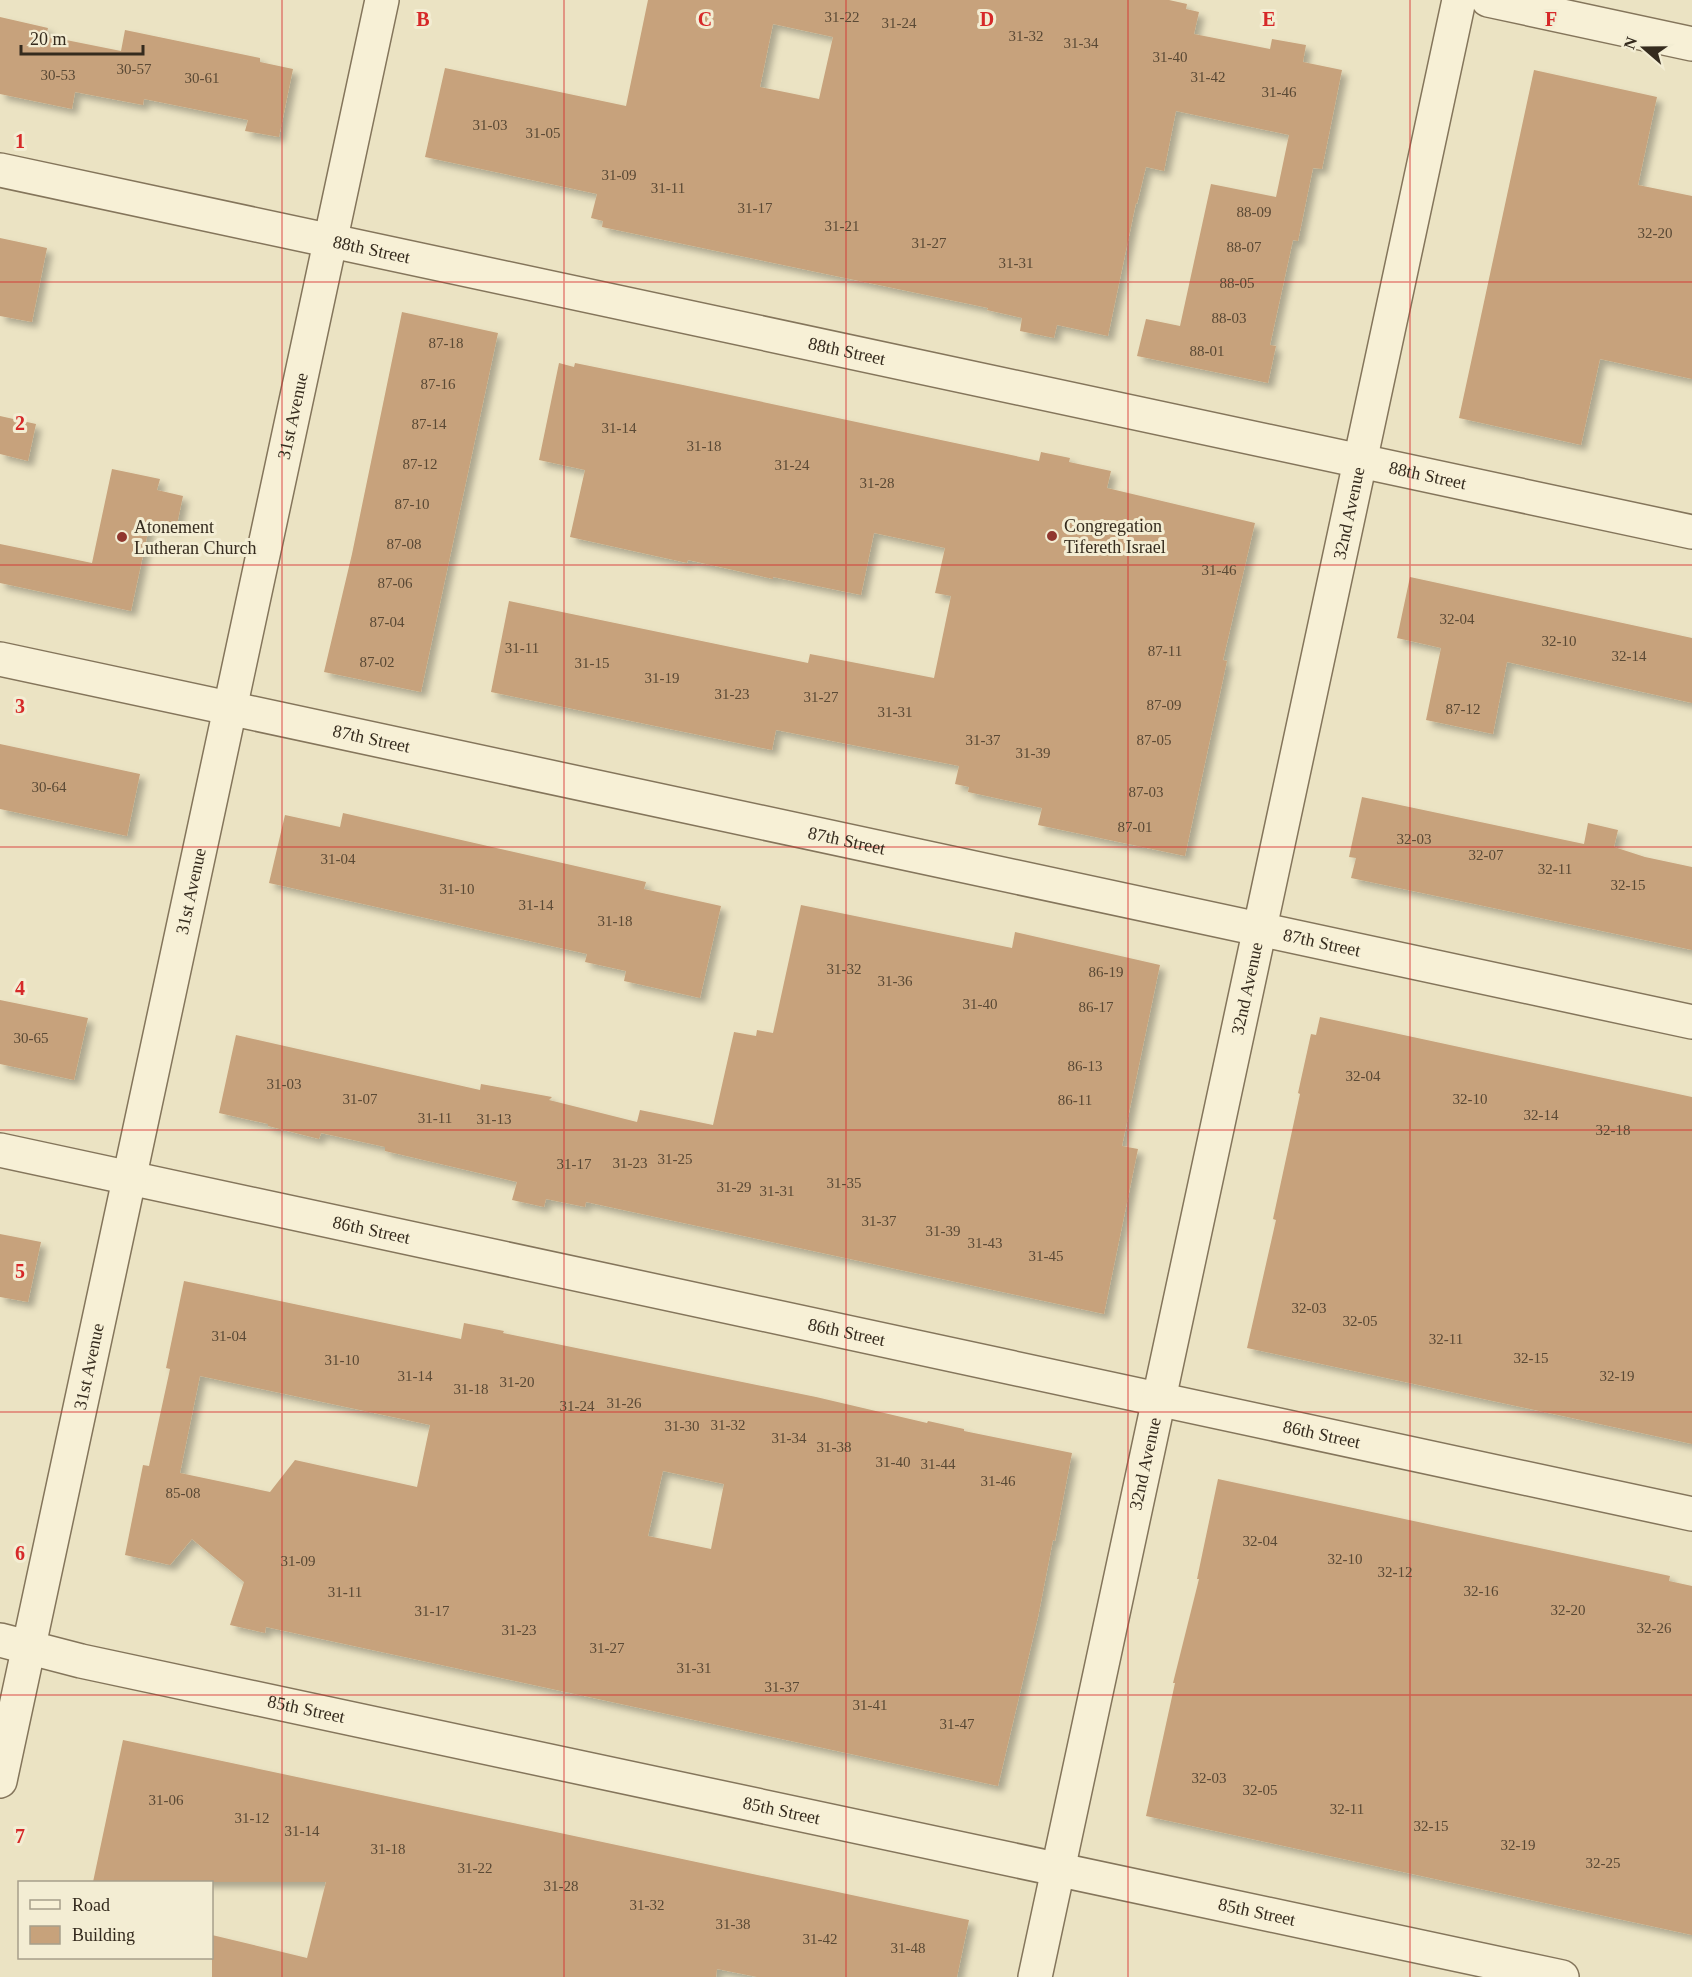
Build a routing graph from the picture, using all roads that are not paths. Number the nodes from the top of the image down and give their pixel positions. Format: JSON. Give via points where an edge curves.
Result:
{"nodes":[{"id":1,"x":382,"y":0,"type":"edge"},
{"id":2,"x":1459,"y":0,"type":"edge"},
{"id":3,"x":1488,"y":0,"type":"edge"},
{"id":4,"x":1692,"y":44,"type":"edge"},
{"id":5,"x":0,"y":170,"type":"edge"},
{"id":6,"x":331,"y":240,"type":"junction"},
{"id":7,"x":1360,"y":461,"type":"junction"},
{"id":8,"x":1692,"y":532,"type":"edge"},
{"id":9,"x":0,"y":659,"type":"edge"},
{"id":10,"x":230,"y":708,"type":"junction"},
{"id":11,"x":1260,"y":930,"type":"junction"},
{"id":12,"x":1692,"y":1022,"type":"edge"},
{"id":13,"x":0,"y":1150,"type":"edge"},
{"id":14,"x":129,"y":1178,"type":"junction"},
{"id":15,"x":1159,"y":1400,"type":"junction"},
{"id":16,"x":1692,"y":1514,"type":"edge"},
{"id":17,"x":14,"y":1643,"type":"edge"},
{"id":18,"x":0,"y":1781,"type":"edge"},
{"id":19,"x":1058,"y":1868,"type":"junction"},
{"id":20,"x":1035,"y":1977,"type":"edge"},
{"id":21,"x":1562,"y":1977,"type":"edge"}],
"edges":[{"from":1,"to":6,"type":"street","name":"31st Avenue"},
{"from":2,"to":7,"type":"street","name":"32nd Avenue"},
{"from":3,"to":4,"type":"street"},
{"from":5,"to":6,"type":"street","name":"88th Street"},
{"from":6,"to":7,"type":"street","name":"88th Street"},
{"from":6,"to":10,"type":"street","name":"31st Avenue"},
{"from":7,"to":8,"type":"street","name":"88th Street"},
{"from":7,"to":11,"type":"street","name":"32nd Avenue"},
{"from":9,"to":10,"type":"street","name":"87th Street"},
{"from":10,"to":11,"type":"street","name":"87th Street"},
{"from":10,"to":14,"type":"street","name":"31st Avenue"},
{"from":11,"to":12,"type":"street","name":"87th Street"},
{"from":11,"to":15,"type":"street","name":"32nd Avenue"},
{"from":13,"to":14,"type":"street","name":"86th Street"},
{"from":14,"to":15,"type":"street","name":"86th Street"},
{"from":14,"to":17,"type":"street","name":"31st Avenue"},
{"from":15,"to":16,"type":"street","name":"86th Street"},
{"from":15,"to":19,"type":"street","name":"32nd Avenue"},
{"from":17,"to":18,"type":"street","name":"31st Avenue"},
{"from":17,"to":19,"type":"street","name":"85th Street","via":[[92,1663]]},
{"from":19,"to":20,"type":"street","name":"32nd Avenue"},
{"from":19,"to":21,"type":"street","name":"85th Street"}]}
